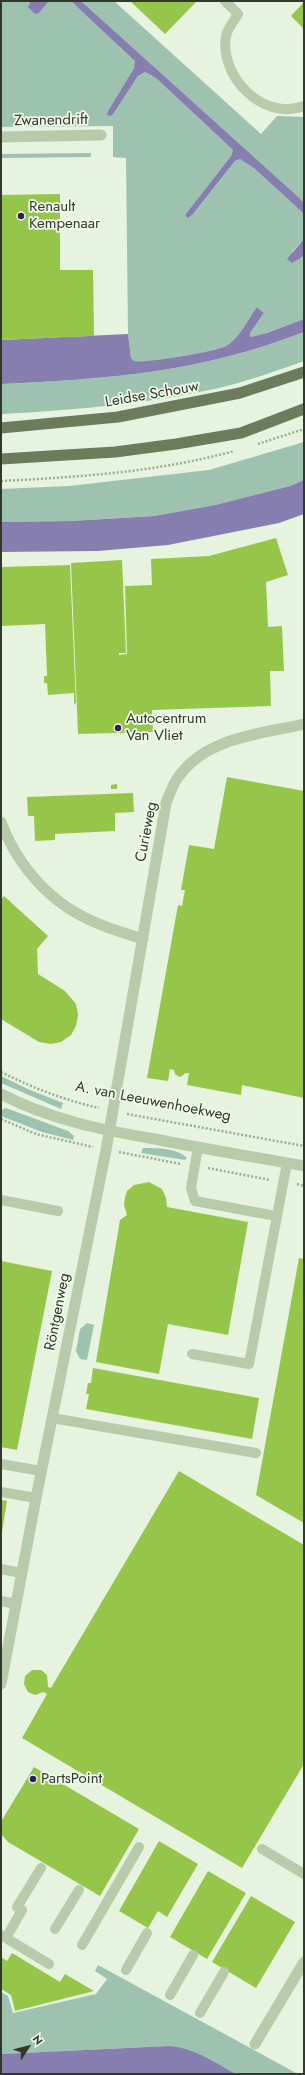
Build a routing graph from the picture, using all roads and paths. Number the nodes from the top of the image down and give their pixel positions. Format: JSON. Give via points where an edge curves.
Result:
{"nodes":[{"id":1,"x":225,"y":1,"type":"edge"},
{"id":2,"x":304,"y":106,"type":"edge"},
{"id":3,"x":100,"y":135,"type":"dead end"},
{"id":4,"x":1,"y":137,"type":"edge"},
{"id":5,"x":304,"y":372,"type":"edge"},
{"id":6,"x":304,"y":409,"type":"edge"},
{"id":7,"x":1,"y":428,"type":"edge"},
{"id":8,"x":1,"y":459,"type":"edge"},
{"id":9,"x":304,"y":724,"type":"edge"},
{"id":10,"x":1,"y":822,"type":"edge"},
{"id":11,"x":143,"y":939,"type":"junction"},
{"id":12,"x":1,"y":1072,"type":"edge"},
{"id":13,"x":1,"y":1094,"type":"edge"},
{"id":14,"x":111,"y":1111,"type":"junction"},
{"id":15,"x":1,"y":1119,"type":"edge"},
{"id":16,"x":108,"y":1131,"type":"junction"},
{"id":17,"x":304,"y":1146,"type":"edge"},
{"id":18,"x":198,"y":1147,"type":"junction"},
{"id":19,"x":106,"y":1150,"type":"junction"},
{"id":20,"x":287,"y":1163,"type":"junction"},
{"id":21,"x":304,"y":1166,"type":"edge"},
{"id":22,"x":1,"y":1200,"type":"edge"},
{"id":23,"x":58,"y":1211,"type":"dead end"},
{"id":24,"x":276,"y":1216,"type":"junction"},
{"id":25,"x":192,"y":1354,"type":"dead end"},
{"id":26,"x":52,"y":1418,"type":"junction"},
{"id":27,"x":256,"y":1453,"type":"dead end"},
{"id":28,"x":1,"y":1464,"type":"edge"},
{"id":29,"x":41,"y":1471,"type":"junction"},
{"id":30,"x":1,"y":1492,"type":"edge"},
{"id":31,"x":36,"y":1498,"type":"junction"},
{"id":32,"x":1,"y":1569,"type":"edge"},
{"id":33,"x":21,"y":1573,"type":"junction"},
{"id":34,"x":1,"y":1601,"type":"edge"},
{"id":35,"x":16,"y":1604,"type":"junction"},
{"id":36,"x":1,"y":1684,"type":"edge"},
{"id":37,"x":140,"y":1847,"type":"dead end"},
{"id":38,"x":262,"y":1849,"type":"dead end"},
{"id":39,"x":41,"y":1868,"type":"dead end"},
{"id":40,"x":304,"y":1874,"type":"edge"},
{"id":41,"x":79,"y":1890,"type":"dead end"},
{"id":42,"x":55,"y":1929,"type":"dead end"},
{"id":43,"x":147,"y":1933,"type":"dead end"},
{"id":44,"x":3,"y":1937,"type":"edge"},
{"id":45,"x":82,"y":1945,"type":"dead end"},
{"id":46,"x":193,"y":1954,"type":"dead end"},
{"id":47,"x":304,"y":1962,"type":"edge"},
{"id":48,"x":49,"y":1964,"type":"dead end"},
{"id":49,"x":126,"y":1970,"type":"dead end"},
{"id":50,"x":224,"y":1972,"type":"dead end"},
{"id":51,"x":170,"y":1995,"type":"dead end"},
{"id":52,"x":200,"y":2013,"type":"dead end"},
{"id":53,"x":255,"y":2044,"type":"dead end"}],
"edges":[{"from":1,"to":2,"type":"lane","via":[[238,14],[226,35],[228,62],[240,86],[255,99],[280,108]]},
{"from":3,"to":4,"type":"street","name":"Zwanendrift"},
{"from":5,"to":7,"type":"main road","name":"Leidse Schouw","via":[[240,393],[118,417]]},
{"from":6,"to":8,"type":"main road","via":[[241,433],[176,444],[115,452]]},
{"from":9,"to":11,"type":"street","name":"Curieweg","via":[[222,744],[197,756],[179,776],[166,803]]},
{"from":10,"to":11,"type":"street","via":[[9,843],[24,867],[60,902],[99,924]]},
{"from":11,"to":14,"type":"street","name":"Curieweg"},
{"from":12,"to":14,"type":"path","name":"A. van Leeuwenhoekweg","via":[[25,1085],[67,1101]]},
{"from":13,"to":16,"type":"street","via":[[63,1120]]},
{"from":14,"to":16,"type":"street","name":"Curieweg"},
{"from":14,"to":17,"type":"path","name":"A. van Leeuwenhoekweg"},
{"from":15,"to":19,"type":"path","via":[[36,1134]]},
{"from":16,"to":18,"type":"street"},
{"from":16,"to":19,"type":"street","name":"Röntgenweg"},
{"from":18,"to":20,"type":"street"},
{"from":18,"to":24,"type":"lane","via":[[191,1188],[195,1201]]},
{"from":19,"to":26,"type":"street","name":"Röntgenweg"},
{"from":20,"to":21,"type":"street"},
{"from":20,"to":24,"type":"lane"},
{"from":22,"to":23,"type":"lane"},
{"from":24,"to":25,"type":"lane","via":[[249,1364]]},
{"from":26,"to":27,"type":"lane"},
{"from":26,"to":29,"type":"street","name":"Röntgenweg"},
{"from":28,"to":29,"type":"lane"},
{"from":29,"to":31,"type":"street","name":"Röntgenweg"},
{"from":30,"to":31,"type":"lane"},
{"from":31,"to":33,"type":"street","name":"Röntgenweg"},
{"from":32,"to":33,"type":"lane"},
{"from":33,"to":35,"type":"street","name":"Röntgenweg"},
{"from":34,"to":35,"type":"lane"},
{"from":35,"to":36,"type":"street","name":"Röntgenweg"},
{"from":37,"to":45,"type":"lane"},
{"from":38,"to":40,"type":"lane"},
{"from":39,"to":44,"type":"lane"},
{"from":41,"to":42,"type":"lane"},
{"from":43,"to":49,"type":"lane"},
{"from":44,"to":48,"type":"lane"},
{"from":46,"to":51,"type":"lane"},
{"from":47,"to":53,"type":"street"},
{"from":50,"to":52,"type":"lane"}]}
